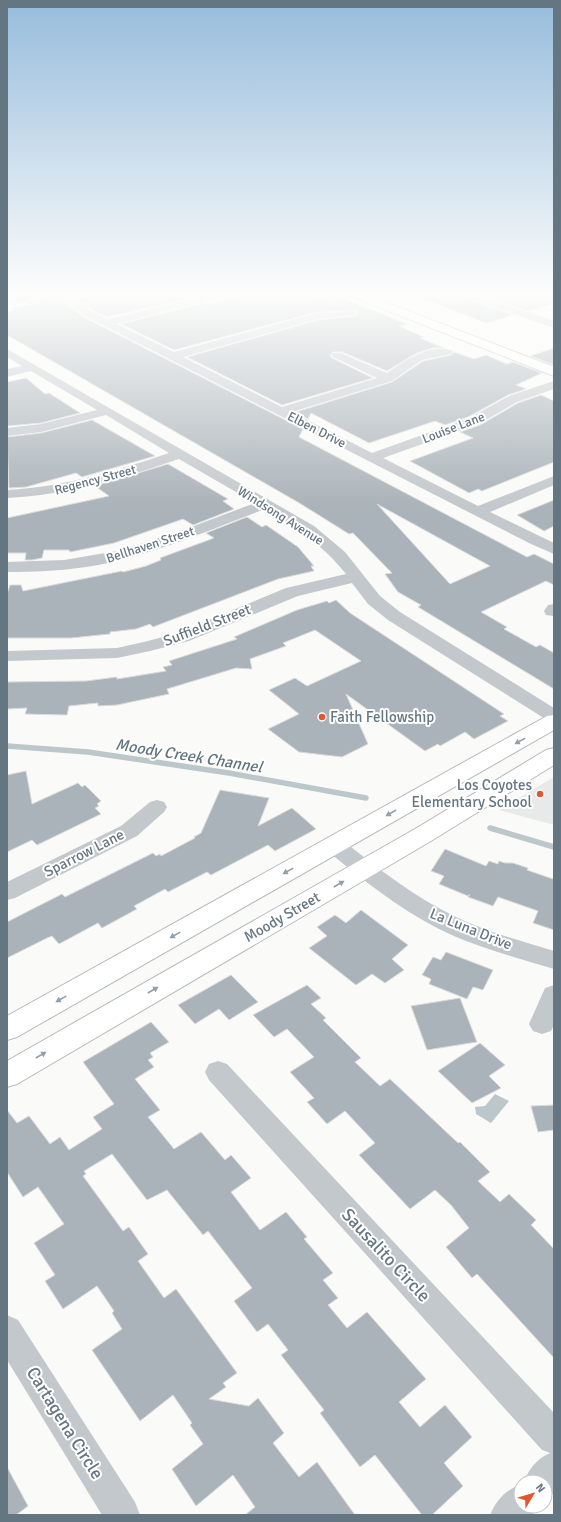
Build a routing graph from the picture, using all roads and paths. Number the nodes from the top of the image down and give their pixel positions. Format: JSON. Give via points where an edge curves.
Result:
{"nodes":[{"id":1,"x":29,"y":365,"type":"edge"},
{"id":2,"x":192,"y":365,"type":"edge"},
{"id":3,"x":360,"y":365,"type":"edge"},
{"id":4,"x":407,"y":365,"type":"edge"},
{"id":5,"x":536,"y":365,"type":"edge"},
{"id":6,"x":32,"y":367,"type":"junction"},
{"id":7,"x":554,"y":372,"type":"edge"},
{"id":8,"x":7,"y":373,"type":"edge"},
{"id":9,"x":388,"y":378,"type":"junction"},
{"id":10,"x":554,"y":385,"type":"edge"},
{"id":11,"x":108,"y":411,"type":"junction"},
{"id":12,"x":283,"y":411,"type":"junction"},
{"id":13,"x":7,"y":432,"type":"edge"},
{"id":14,"x":180,"y":454,"type":"junction"},
{"id":15,"x":372,"y":457,"type":"junction"},
{"id":16,"x":554,"y":480,"type":"edge"},
{"id":17,"x":7,"y":494,"type":"edge"},
{"id":18,"x":266,"y":504,"type":"junction"},
{"id":19,"x":478,"y":512,"type":"junction"},
{"id":20,"x":554,"y":548,"type":"edge"},
{"id":21,"x":7,"y":567,"type":"edge"},
{"id":22,"x":355,"y":577,"type":"junction"},
{"id":23,"x":7,"y":656,"type":"edge"},
{"id":24,"x":554,"y":716,"type":"edge"},
{"id":25,"x":554,"y":721,"type":"edge"},
{"id":26,"x":554,"y":755,"type":"edge"},
{"id":27,"x":157,"y":807,"type":"dead end"},
{"id":28,"x":334,"y":846,"type":"junction"},
{"id":29,"x":364,"y":869,"type":"junction"},
{"id":30,"x":7,"y":892,"type":"edge"},
{"id":31,"x":554,"y":960,"type":"edge"},
{"id":32,"x":554,"y":995,"type":"edge"},
{"id":33,"x":542,"y":1024,"type":"dead end"},
{"id":34,"x":7,"y":1029,"type":"edge"},
{"id":35,"x":218,"y":1072,"type":"dead end"},
{"id":36,"x":7,"y":1075,"type":"edge"},
{"id":37,"x":7,"y":1331,"type":"edge"},
{"id":38,"x":554,"y":1438,"type":"edge"},
{"id":39,"x":122,"y":1515,"type":"edge"}],
"edges":[{"from":1,"to":6,"type":"street","name":"Windsong Avenue"},
{"from":2,"to":12,"type":"street","name":"Elben Drive"},
{"from":3,"to":9,"type":"street"},
{"from":4,"to":9,"type":"street"},
{"from":5,"to":7,"type":"main road"},
{"from":6,"to":8,"type":"street"},
{"from":6,"to":11,"type":"street","name":"Windsong Avenue"},
{"from":9,"to":12,"type":"street"},
{"from":10,"to":15,"type":"street","name":"Louise Lane","via":[[513,399],[474,420]]},
{"from":11,"to":13,"type":"street","via":[[55,425]]},
{"from":11,"to":14,"type":"street","name":"Windsong Avenue"},
{"from":12,"to":15,"type":"street","name":"Elben Drive"},
{"from":14,"to":17,"type":"street","name":"Regency Street","via":[[72,487]]},
{"from":14,"to":18,"type":"street","name":"Windsong Avenue"},
{"from":15,"to":19,"type":"street","name":"Elben Drive"},
{"from":16,"to":19,"type":"street"},
{"from":18,"to":21,"type":"street","name":"Bellhaven Street","via":[[132,552],[62,565]]},
{"from":18,"to":22,"type":"street","name":"Windsong Avenue","via":[[325,541]]},
{"from":19,"to":20,"type":"street","name":"Elben Drive"},
{"from":22,"to":23,"type":"street","name":"Suffield Street","via":[[292,592],[183,637],[150,646],[117,653]]},
{"from":22,"to":24,"type":"street","name":"Windsong Avenue","via":[[374,600],[394,616]]},
{"from":25,"to":28,"type":"main road","one_way":true},
{"from":26,"to":29,"type":"main road","name":"Moody Street"},
{"from":27,"to":30,"type":"street","name":"Sparrow Lane","via":[[129,831]]},
{"from":28,"to":29,"type":"street","name":"La Luna Drive"},
{"from":28,"to":34,"type":"main road","one_way":true},
{"from":29,"to":31,"type":"street","name":"La Luna Drive","via":[[448,923]]},
{"from":36,"to":29,"type":"main road","name":"Moody Street","one_way":true},
{"from":32,"to":33,"type":"street"},
{"from":35,"to":38,"type":"street","name":"Sausalito Circle"},
{"from":37,"to":39,"type":"street","name":"Cartagena Circle"}]}
